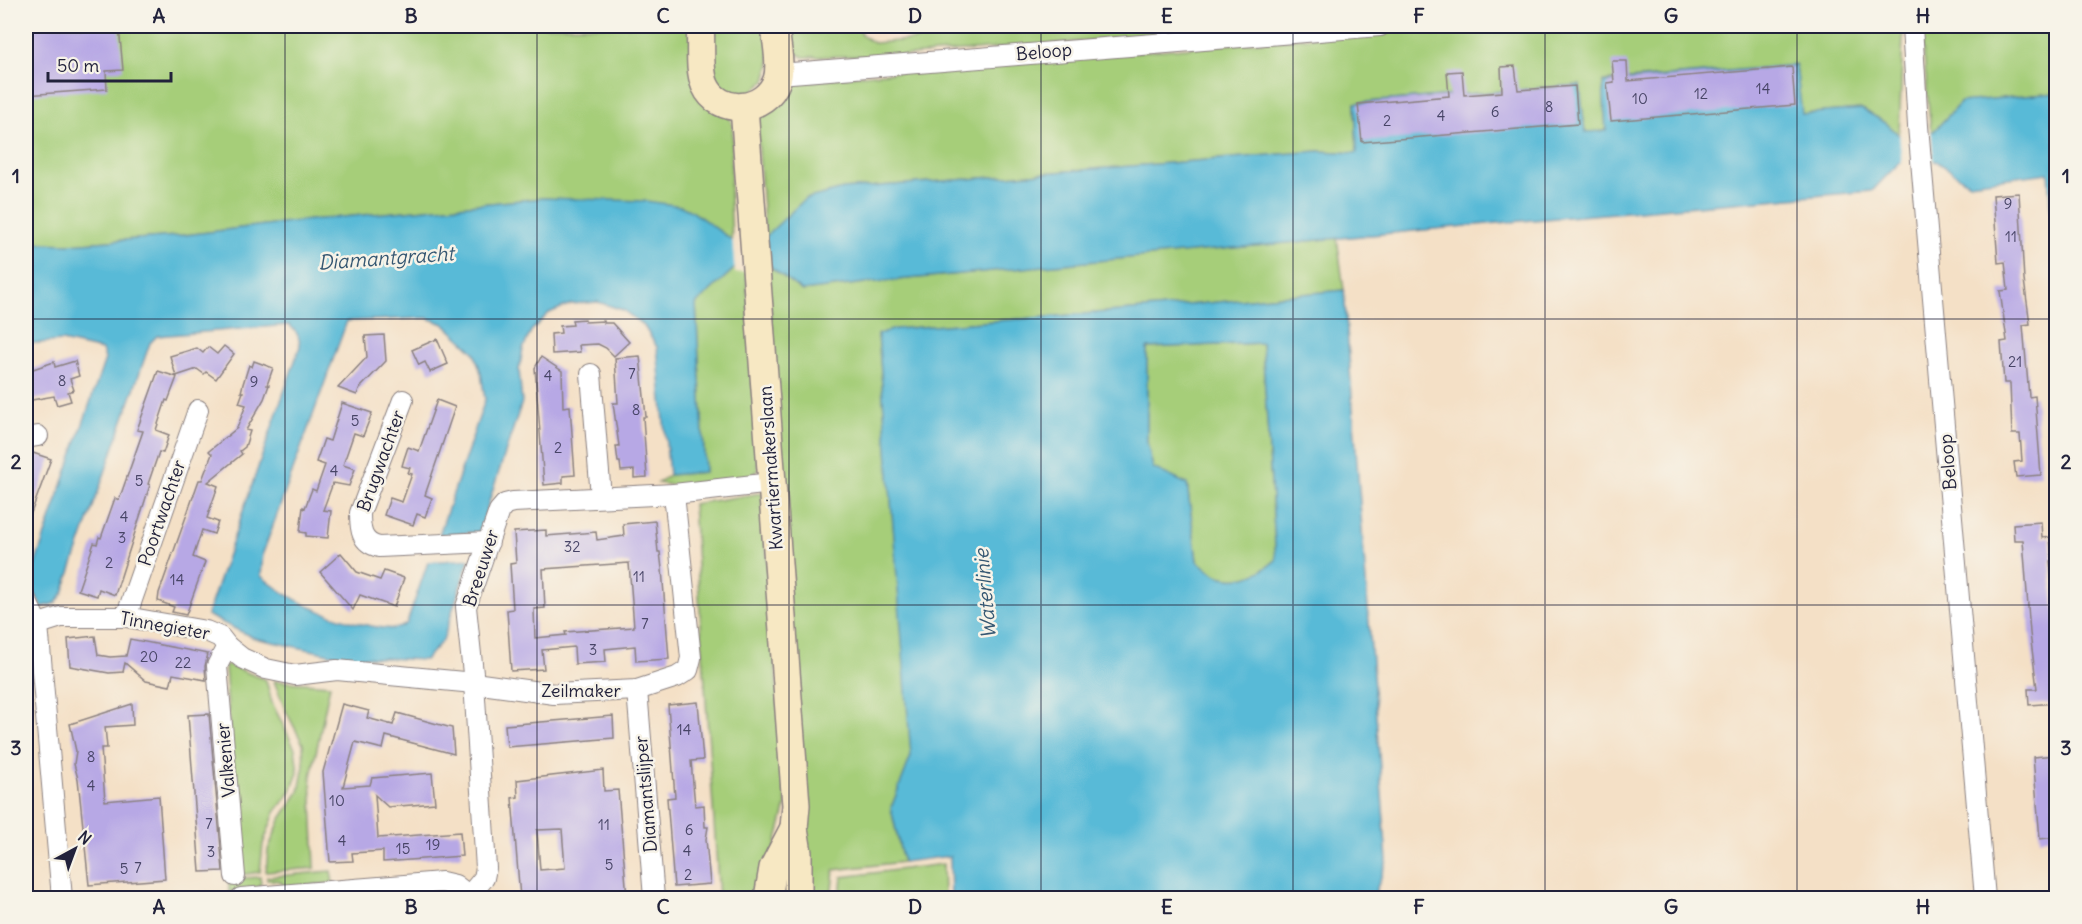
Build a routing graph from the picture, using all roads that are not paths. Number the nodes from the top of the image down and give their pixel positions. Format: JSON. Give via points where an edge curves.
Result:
{"nodes":[{"id":1,"x":700,"y":26,"type":"edge"},
{"id":2,"x":775,"y":26,"type":"edge"},
{"id":3,"x":1380,"y":26,"type":"edge"},
{"id":4,"x":1912,"y":26,"type":"edge"},
{"id":5,"x":778,"y":74,"type":"junction"},
{"id":6,"x":744,"y":108,"type":"junction"},
{"id":7,"x":591,"y":374,"type":"dead end"},
{"id":8,"x":403,"y":400,"type":"dead end"},
{"id":9,"x":198,"y":410,"type":"dead end"},
{"id":10,"x":772,"y":483,"type":"junction"},
{"id":11,"x":674,"y":495,"type":"junction"},
{"id":12,"x":601,"y":497,"type":"junction"},
{"id":13,"x":489,"y":542,"type":"junction"},
{"id":14,"x":26,"y":600,"type":"edge"},
{"id":15,"x":126,"y":616,"type":"junction"},
{"id":16,"x":32,"y":626,"type":"edge"},
{"id":17,"x":226,"y":646,"type":"junction"},
{"id":18,"x":295,"y":675,"type":"joint"},
{"id":19,"x":474,"y":683,"type":"junction"},
{"id":20,"x":637,"y":690,"type":"junction"},
{"id":21,"x":794,"y":828,"type":"junction"},
{"id":22,"x":235,"y":876,"type":"dead end"},
{"id":23,"x":471,"y":897,"type":"edge"},
{"id":24,"x":62,"y":898,"type":"edge"},
{"id":25,"x":241,"y":898,"type":"edge"},
{"id":26,"x":654,"y":898,"type":"edge"},
{"id":27,"x":768,"y":898,"type":"edge"},
{"id":28,"x":798,"y":898,"type":"edge"},
{"id":29,"x":1985,"y":898,"type":"edge"}],
"edges":[{"from":1,"to":6,"type":"main road","via":[[706,87],[721,102]]},
{"from":2,"to":5,"type":"main road"},
{"from":3,"to":5,"type":"street","name":"Beloop"},
{"from":4,"to":29,"type":"street","name":"Beloop"},
{"from":5,"to":6,"type":"main road","via":[[769,94]]},
{"from":6,"to":10,"type":"main road","name":"Kwartiermakerslaan"},
{"from":7,"to":12,"type":"street"},
{"from":8,"to":13,"type":"street","name":"Brugwachter","via":[[360,513],[363,536],[379,547]]},
{"from":9,"to":15,"type":"street","name":"Poortwachter"},
{"from":10,"to":11,"type":"street","name":"Breeuwer"},
{"from":10,"to":21,"type":"main road","name":"Kwartiermakerslaan","via":[[796,805]]},
{"from":11,"to":12,"type":"street","name":"Breeuwer"},
{"from":11,"to":20,"type":"street","name":"Zeilmaker","via":[[691,658],[688,670],[677,677]]},
{"from":12,"to":13,"type":"street","name":"Breeuwer","via":[[505,504]]},
{"from":13,"to":19,"type":"street","name":"Breeuwer","via":[[466,608]]},
{"from":14,"to":16,"type":"street"},
{"from":15,"to":16,"type":"street","name":"Tinnegieter","via":[[61,617]]},
{"from":15,"to":17,"type":"street","name":"Tinnegieter","via":[[206,631],[220,637]]},
{"from":16,"to":24,"type":"street"},
{"from":17,"to":18,"type":"street","name":"Tinnegieter","via":[[266,669]]},
{"from":17,"to":22,"type":"street","name":"Valkenier","via":[[217,666]]},
{"from":18,"to":19,"type":"street","name":"Zeilmaker","via":[[337,670]]},
{"from":19,"to":20,"type":"street","name":"Zeilmaker","via":[[554,694]]},
{"from":19,"to":23,"type":"street","name":"Breeuwer","via":[[486,868]]},
{"from":20,"to":26,"type":"street","name":"Diamantslijper"},
{"from":21,"to":27,"type":"main road","name":"Kwartiermakerslaan","via":[[773,868]]},
{"from":21,"to":28,"type":"main road","name":"Kwartiermakerslaan"},
{"from":23,"to":25,"type":"street","via":[[455,885],[442,882]]}]}
